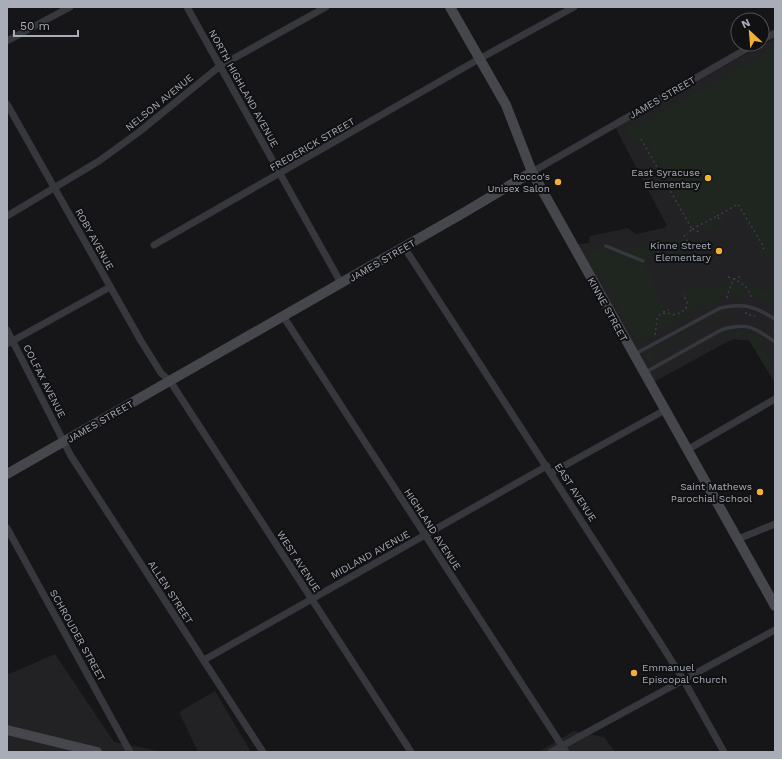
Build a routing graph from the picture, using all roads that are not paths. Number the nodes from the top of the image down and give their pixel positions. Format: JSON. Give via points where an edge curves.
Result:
{"nodes":[{"id":1,"x":70,"y":7,"type":"edge"},
{"id":2,"x":187,"y":7,"type":"edge"},
{"id":3,"x":326,"y":7,"type":"edge"},
{"id":4,"x":450,"y":7,"type":"edge"},
{"id":5,"x":574,"y":7,"type":"edge"},
{"id":6,"x":7,"y":41,"type":"edge"},
{"id":7,"x":741,"y":52,"type":"edge"},
{"id":8,"x":479,"y":59,"type":"junction"},
{"id":9,"x":220,"y":66,"type":"junction"},
{"id":10,"x":7,"y":104,"type":"edge"},
{"id":11,"x":532,"y":172,"type":"junction"},
{"id":12,"x":280,"y":174,"type":"junction"},
{"id":13,"x":55,"y":189,"type":"junction"},
{"id":14,"x":7,"y":216,"type":"edge"},
{"id":15,"x":154,"y":245,"type":"dead end"},
{"id":16,"x":606,"y":246,"type":"dead end"},
{"id":17,"x":404,"y":247,"type":"junction"},
{"id":18,"x":643,"y":261,"type":"dead end"},
{"id":19,"x":341,"y":284,"type":"junction"},
{"id":20,"x":110,"y":287,"type":"junction"},
{"id":21,"x":283,"y":316,"type":"junction"},
{"id":22,"x":775,"y":319,"type":"edge"},
{"id":23,"x":7,"y":330,"type":"edge"},
{"id":24,"x":10,"y":342,"type":"edge"},
{"id":25,"x":775,"y":342,"type":"edge"},
{"id":26,"x":634,"y":354,"type":"junction"},
{"id":27,"x":644,"y":373,"type":"junction"},
{"id":28,"x":170,"y":381,"type":"junction"},
{"id":29,"x":775,"y":399,"type":"edge"},
{"id":30,"x":665,"y":410,"type":"junction"},
{"id":31,"x":64,"y":441,"type":"junction"},
{"id":32,"x":688,"y":450,"type":"junction"},
{"id":33,"x":546,"y":466,"type":"junction"},
{"id":34,"x":551,"y":473,"type":"junction"},
{"id":35,"x":7,"y":474,"type":"edge"},
{"id":36,"x":775,"y":524,"type":"edge"},
{"id":37,"x":7,"y":528,"type":"edge"},
{"id":38,"x":425,"y":534,"type":"junction"},
{"id":39,"x":738,"y":539,"type":"junction"},
{"id":40,"x":311,"y":598,"type":"junction"},
{"id":41,"x":775,"y":606,"type":"edge"},
{"id":42,"x":775,"y":630,"type":"edge"},
{"id":43,"x":204,"y":660,"type":"junction"},
{"id":44,"x":683,"y":680,"type":"junction"},
{"id":45,"x":7,"y":730,"type":"edge"},
{"id":46,"x":66,"y":748,"type":"edge"},
{"id":47,"x":564,"y":749,"type":"edge"},
{"id":48,"x":96,"y":752,"type":"edge"},
{"id":49,"x":130,"y":752,"type":"edge"},
{"id":50,"x":263,"y":752,"type":"edge"},
{"id":51,"x":411,"y":752,"type":"edge"},
{"id":52,"x":551,"y":752,"type":"edge"},
{"id":53,"x":724,"y":752,"type":"edge"}],
"edges":[{"from":1,"to":6,"type":"street"},
{"from":2,"to":9,"type":"street","name":"NORTH HIGHLAND AVENUE"},
{"from":3,"to":9,"type":"street","name":"NELSON AVENUE"},
{"from":4,"to":8,"type":"street","name":"KINNE STREET"},
{"from":5,"to":8,"type":"street","name":"FREDERICK STREET"},
{"from":7,"to":11,"type":"street","name":"JAMES STREET"},
{"from":8,"to":11,"type":"street","name":"KINNE STREET","via":[[512,119]]},
{"from":8,"to":12,"type":"street","name":"FREDERICK STREET"},
{"from":9,"to":12,"type":"street","name":"NORTH HIGHLAND AVENUE"},
{"from":9,"to":13,"type":"street","name":"NELSON AVENUE","via":[[139,132]]},
{"from":10,"to":13,"type":"street","name":"ROBY AVENUE"},
{"from":11,"to":17,"type":"street","name":"JAMES STREET"},
{"from":11,"to":26,"type":"street","name":"KINNE STREET"},
{"from":12,"to":15,"type":"street","name":"FREDERICK STREET"},
{"from":12,"to":19,"type":"street","name":"NORTH HIGHLAND AVENUE"},
{"from":13,"to":14,"type":"street","name":"NELSON AVENUE"},
{"from":13,"to":20,"type":"street","name":"ROBY AVENUE"},
{"from":16,"to":18,"type":"lane"},
{"from":17,"to":19,"type":"street","name":"JAMES STREET"},
{"from":17,"to":33,"type":"street","name":"EAST AVENUE"},
{"from":19,"to":21,"type":"street","name":"JAMES STREET"},
{"from":20,"to":24,"type":"street"},
{"from":20,"to":28,"type":"street","name":"ROBY AVENUE","via":[[161,373]]},
{"from":21,"to":28,"type":"street","name":"JAMES STREET"},
{"from":21,"to":38,"type":"street","name":"HIGHLAND AVENUE"},
{"from":22,"to":26,"type":"lane","via":[[749,306],[720,308]]},
{"from":23,"to":24,"type":"street","name":"COLFAX AVENUE"},
{"from":24,"to":31,"type":"street","name":"COLFAX AVENUE"},
{"from":25,"to":27,"type":"lane","via":[[746,326],[733,326],[720,330]]},
{"from":26,"to":27,"type":"street","name":"KINNE STREET"},
{"from":27,"to":30,"type":"street","name":"KINNE STREET"},
{"from":28,"to":31,"type":"street","name":"JAMES STREET"},
{"from":28,"to":40,"type":"street","name":"WEST AVENUE"},
{"from":29,"to":32,"type":"street"},
{"from":30,"to":32,"type":"street","name":"KINNE STREET"},
{"from":30,"to":34,"type":"street"},
{"from":31,"to":35,"type":"street","name":"JAMES STREET"},
{"from":31,"to":43,"type":"street","name":"ALLEN STREET","via":[[71,456]]},
{"from":32,"to":39,"type":"street","name":"KINNE STREET"},
{"from":33,"to":34,"type":"street","name":"EAST AVENUE"},
{"from":33,"to":38,"type":"street","name":"MIDLAND AVENUE"},
{"from":34,"to":44,"type":"street","name":"EAST AVENUE"},
{"from":36,"to":39,"type":"street"},
{"from":37,"to":49,"type":"street","name":"SCHROUDER STREET"},
{"from":38,"to":40,"type":"street","name":"MIDLAND AVENUE"},
{"from":38,"to":47,"type":"street","name":"HIGHLAND AVENUE"},
{"from":39,"to":41,"type":"street","name":"KINNE STREET"},
{"from":40,"to":43,"type":"street","name":"MIDLAND AVENUE"},
{"from":40,"to":51,"type":"street","name":"WEST AVENUE"},
{"from":42,"to":44,"type":"street"},
{"from":43,"to":50,"type":"street","name":"ALLEN STREET"},
{"from":44,"to":47,"type":"street"},
{"from":44,"to":53,"type":"street","name":"EAST AVENUE"},
{"from":45,"to":46,"type":"street"},
{"from":46,"to":48,"type":"street"},
{"from":47,"to":52,"type":"street"}]}
